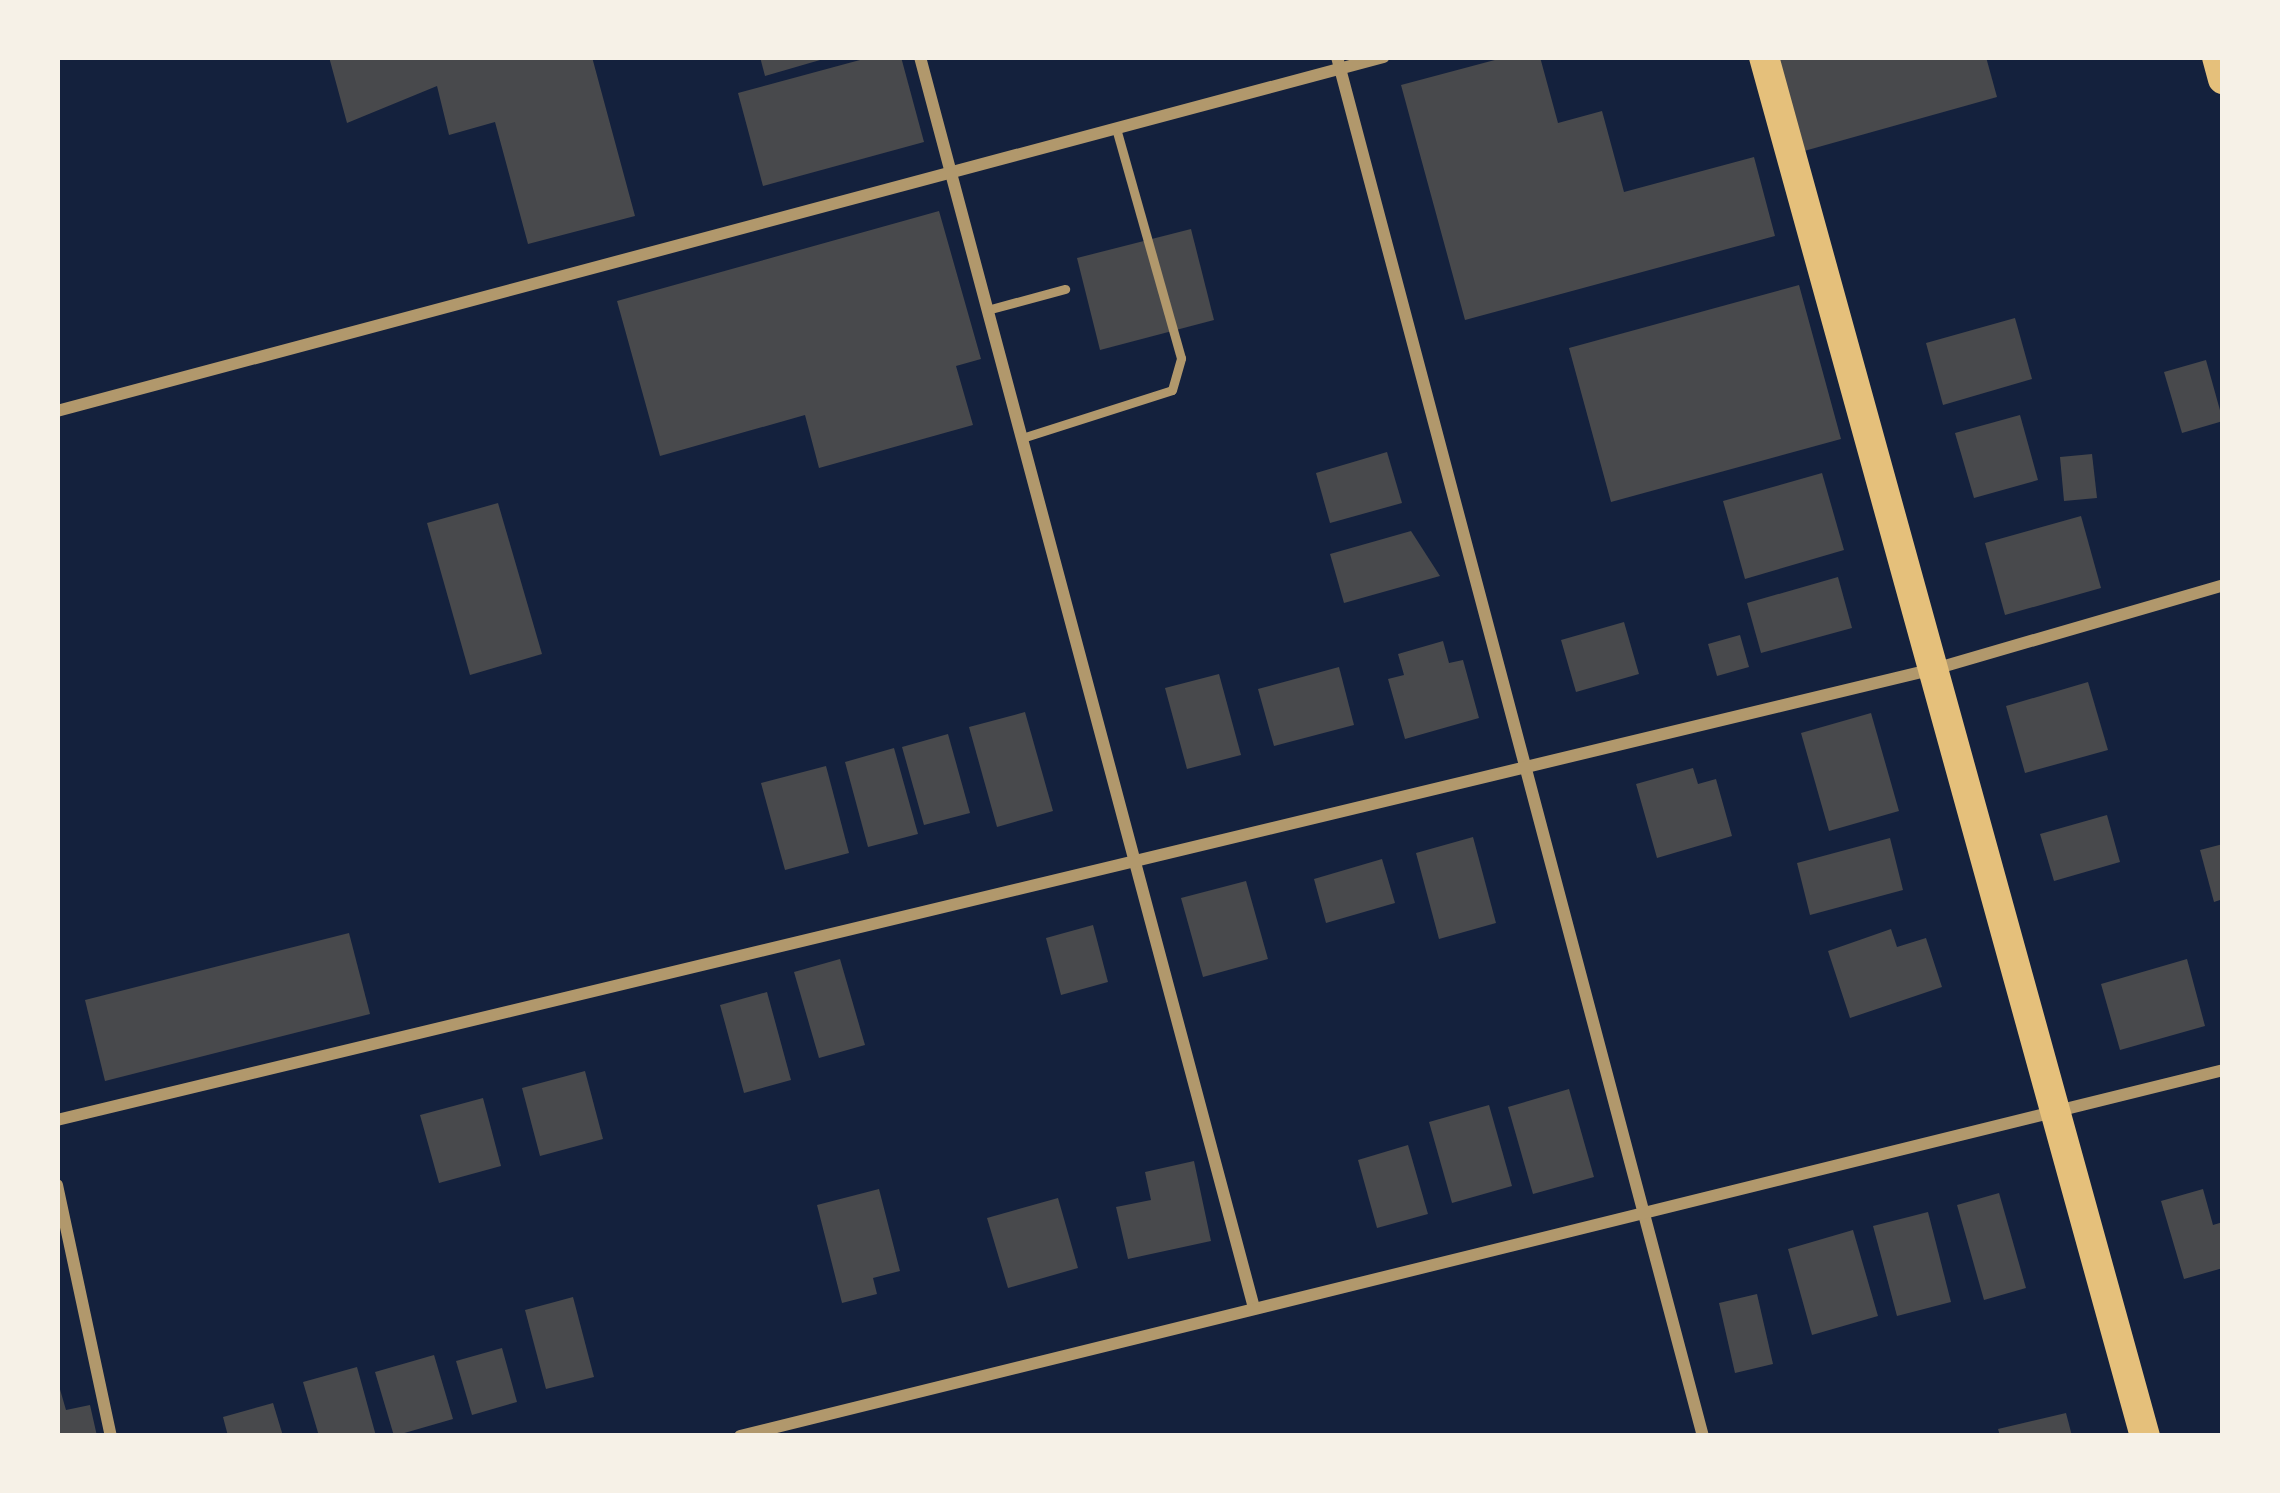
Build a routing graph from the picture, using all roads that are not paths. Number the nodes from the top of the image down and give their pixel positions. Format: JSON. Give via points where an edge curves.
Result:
{"nodes":[{"id":1,"x":920,"y":57,"type":"edge"},
{"id":2,"x":1384,"y":57,"type":"edge"},
{"id":3,"x":1764,"y":57,"type":"edge"},
{"id":4,"x":2217,"y":57,"type":"edge"},
{"id":5,"x":1339,"y":63,"type":"edge"},
{"id":6,"x":2223,"y":79,"type":"edge"},
{"id":7,"x":1116,"y":128,"type":"junction"},
{"id":8,"x":951,"y":172,"type":"junction"},
{"id":9,"x":1065,"y":289,"type":"dead end"},
{"id":10,"x":987,"y":310,"type":"junction"},
{"id":11,"x":57,"y":411,"type":"edge"},
{"id":12,"x":1022,"y":438,"type":"junction"},
{"id":13,"x":2223,"y":585,"type":"edge"},
{"id":14,"x":1938,"y":668,"type":"junction"},
{"id":15,"x":1519,"y":764,"type":"junction"},
{"id":16,"x":1133,"y":856,"type":"junction"},
{"id":17,"x":2223,"y":1070,"type":"edge"},
{"id":18,"x":2059,"y":1110,"type":"junction"},
{"id":19,"x":57,"y":1120,"type":"edge"},
{"id":20,"x":57,"y":1185,"type":"edge"},
{"id":21,"x":59,"y":1204,"type":"edge"},
{"id":22,"x":1636,"y":1211,"type":"junction"},
{"id":23,"x":1254,"y":1308,"type":"junction"},
{"id":24,"x":111,"y":1436,"type":"edge"},
{"id":25,"x":740,"y":1436,"type":"edge"},
{"id":26,"x":1702,"y":1436,"type":"edge"},
{"id":27,"x":2145,"y":1436,"type":"edge"}],
"edges":[{"from":1,"to":8,"type":"street"},
{"from":2,"to":5,"type":"street"},
{"from":3,"to":14,"type":"main road"},
{"from":4,"to":6,"type":"main road"},
{"from":5,"to":7,"type":"street"},
{"from":5,"to":15,"type":"street"},
{"from":7,"to":8,"type":"street"},
{"from":7,"to":12,"type":"lane","via":[[1181,358],[1172,390]]},
{"from":8,"to":10,"type":"street"},
{"from":8,"to":11,"type":"street"},
{"from":9,"to":10,"type":"lane"},
{"from":10,"to":12,"type":"street"},
{"from":12,"to":16,"type":"street"},
{"from":13,"to":14,"type":"street"},
{"from":14,"to":15,"type":"street"},
{"from":14,"to":18,"type":"main road"},
{"from":15,"to":16,"type":"street"},
{"from":15,"to":22,"type":"street"},
{"from":16,"to":19,"type":"street"},
{"from":16,"to":23,"type":"street"},
{"from":17,"to":18,"type":"street"},
{"from":18,"to":22,"type":"street"},
{"from":18,"to":27,"type":"main road"},
{"from":20,"to":21,"type":"street"},
{"from":21,"to":24,"type":"street"},
{"from":22,"to":23,"type":"street"},
{"from":22,"to":26,"type":"street"},
{"from":23,"to":25,"type":"street"}]}
